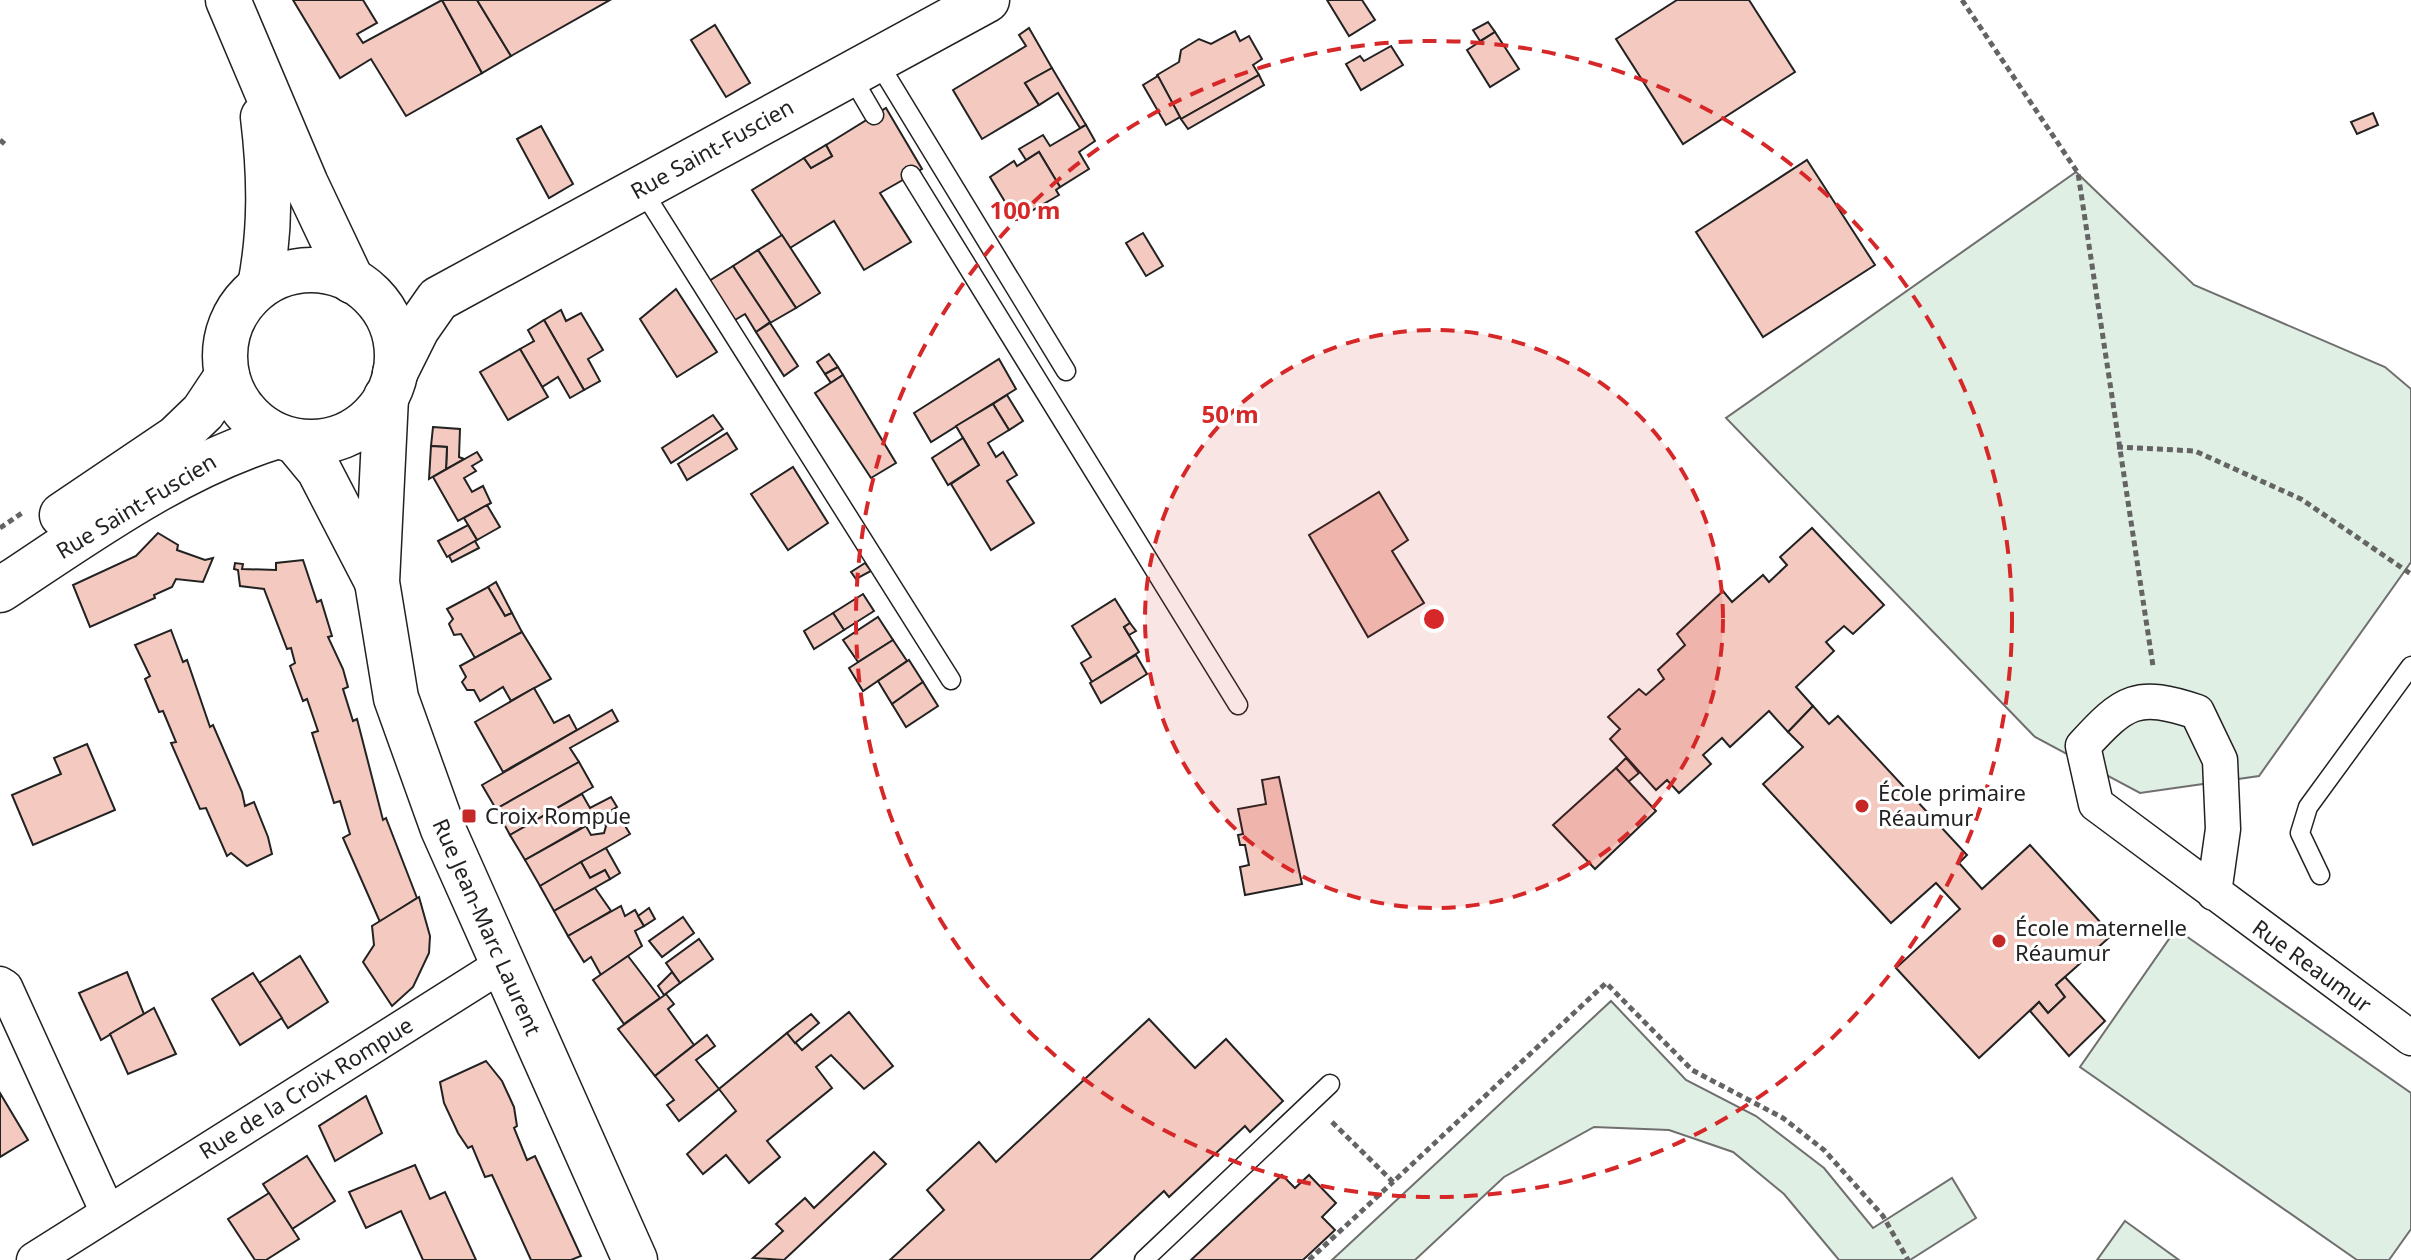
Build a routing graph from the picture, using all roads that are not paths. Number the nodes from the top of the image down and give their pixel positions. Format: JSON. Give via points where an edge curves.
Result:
{"nodes":[{"id":1,"x":228,"y":0,"type":"edge"},
{"id":2,"x":987,"y":0,"type":"edge"},
{"id":3,"x":863,"y":67,"type":"junction"},
{"id":4,"x":259,"y":79,"type":"junction"},
{"id":5,"x":874,"y":115,"type":"dead end"},
{"id":6,"x":911,"y":175,"type":"dead end"},
{"id":7,"x":640,"y":188,"type":"junction"},
{"id":8,"x":260,"y":286,"type":"junction"},
{"id":9,"x":360,"y":286,"type":"junction"},
{"id":10,"x":438,"y":299,"type":"junction"},
{"id":11,"x":1066,"y":371,"type":"dead end"},
{"id":12,"x":227,"y":376,"type":"junction"},
{"id":13,"x":391,"y":385,"type":"junction"},
{"id":14,"x":286,"y":438,"type":"junction"},
{"id":15,"x":0,"y":557,"type":"edge"},
{"id":16,"x":377,"y":582,"type":"junction"},
{"id":17,"x":0,"y":590,"type":"edge"},
{"id":18,"x":2411,"y":666,"type":"edge"},
{"id":19,"x":951,"y":680,"type":"dead end"},
{"id":20,"x":1238,"y":705,"type":"dead end"},
{"id":21,"x":2320,"y":875,"type":"dead end"},
{"id":22,"x":2214,"y":893,"type":"junction"},
{"id":23,"x":503,"y":964,"type":"junction"},
{"id":24,"x":0,"y":984,"type":"edge"},
{"id":25,"x":2411,"y":1038,"type":"edge"},
{"id":26,"x":1330,"y":1084,"type":"dead end"},
{"id":27,"x":108,"y":1213,"type":"junction"},
{"id":28,"x":34,"y":1260,"type":"edge"},
{"id":29,"x":635,"y":1260,"type":"edge"},
{"id":30,"x":1144,"y":1260,"type":"edge"}],
"edges":[{"from":1,"to":4,"type":"main road"},
{"from":2,"to":3,"type":"main road","name":"Rue Saint-Fuscien"},
{"from":3,"to":5,"type":"lane"},
{"from":3,"to":7,"type":"main road","name":"Rue Saint-Fuscien"},
{"from":3,"to":11,"type":"lane"},
{"from":4,"to":8,"type":"main road","via":[[269,177],[268,242]]},
{"from":4,"to":9,"type":"main road"},
{"from":6,"to":20,"type":"lane"},
{"from":7,"to":10,"type":"main road","name":"Rue Saint-Fuscien"},
{"from":7,"to":19,"type":"lane"},
{"from":8,"to":9,"type":"main road","via":[[296,271],[315,270]]},
{"from":8,"to":12,"type":"main road","via":[[234,317],[224,356]]},
{"from":9,"to":10,"type":"main road"},
{"from":9,"to":13,"type":"main road","via":[[389,320],[397,355]]},
{"from":10,"to":13,"type":"main road","name":"Rue Saint-Fuscien","via":[[417,329]]},
{"from":12,"to":14,"type":"main road","via":[[246,412]]},
{"from":12,"to":15,"type":"main road","name":"Rue Saint-Fuscien","via":[[203,412],[176,438]]},
{"from":13,"to":14,"type":"main road","via":[[370,418],[348,434],[313,442]]},
{"from":13,"to":16,"type":"main road","name":"Rue Jean-Marc Laurent"},
{"from":14,"to":16,"type":"main road","name":"Rue Jean-Marc Laurent","via":[[319,470]]},
{"from":14,"to":17,"type":"main road","name":"Rue Saint-Fuscien","via":[[233,449],[194,469]]},
{"from":16,"to":23,"type":"main road","name":"Rue Jean-Marc Laurent","via":[[396,698],[432,801]]},
{"from":18,"to":21,"type":"lane","via":[[2308,807],[2300,833]]},
{"from":22,"to":22,"type":"street","name":"Rue Reaumur","via":[[2223,829],[2220,760],[2197,712],[2158,699],[2115,711],[2083,746],[2096,804]]},
{"from":22,"to":25,"type":"street","name":"Rue Reaumur"},
{"from":23,"to":27,"type":"street","name":"Rue de la Croix Rompue"},
{"from":23,"to":29,"type":"main road","name":"Rue Jean-Marc Laurent"},
{"from":24,"to":27,"type":"street"},
{"from":26,"to":30,"type":"lane"},
{"from":27,"to":28,"type":"street","name":"Rue de la Croix Rompue"}]}
